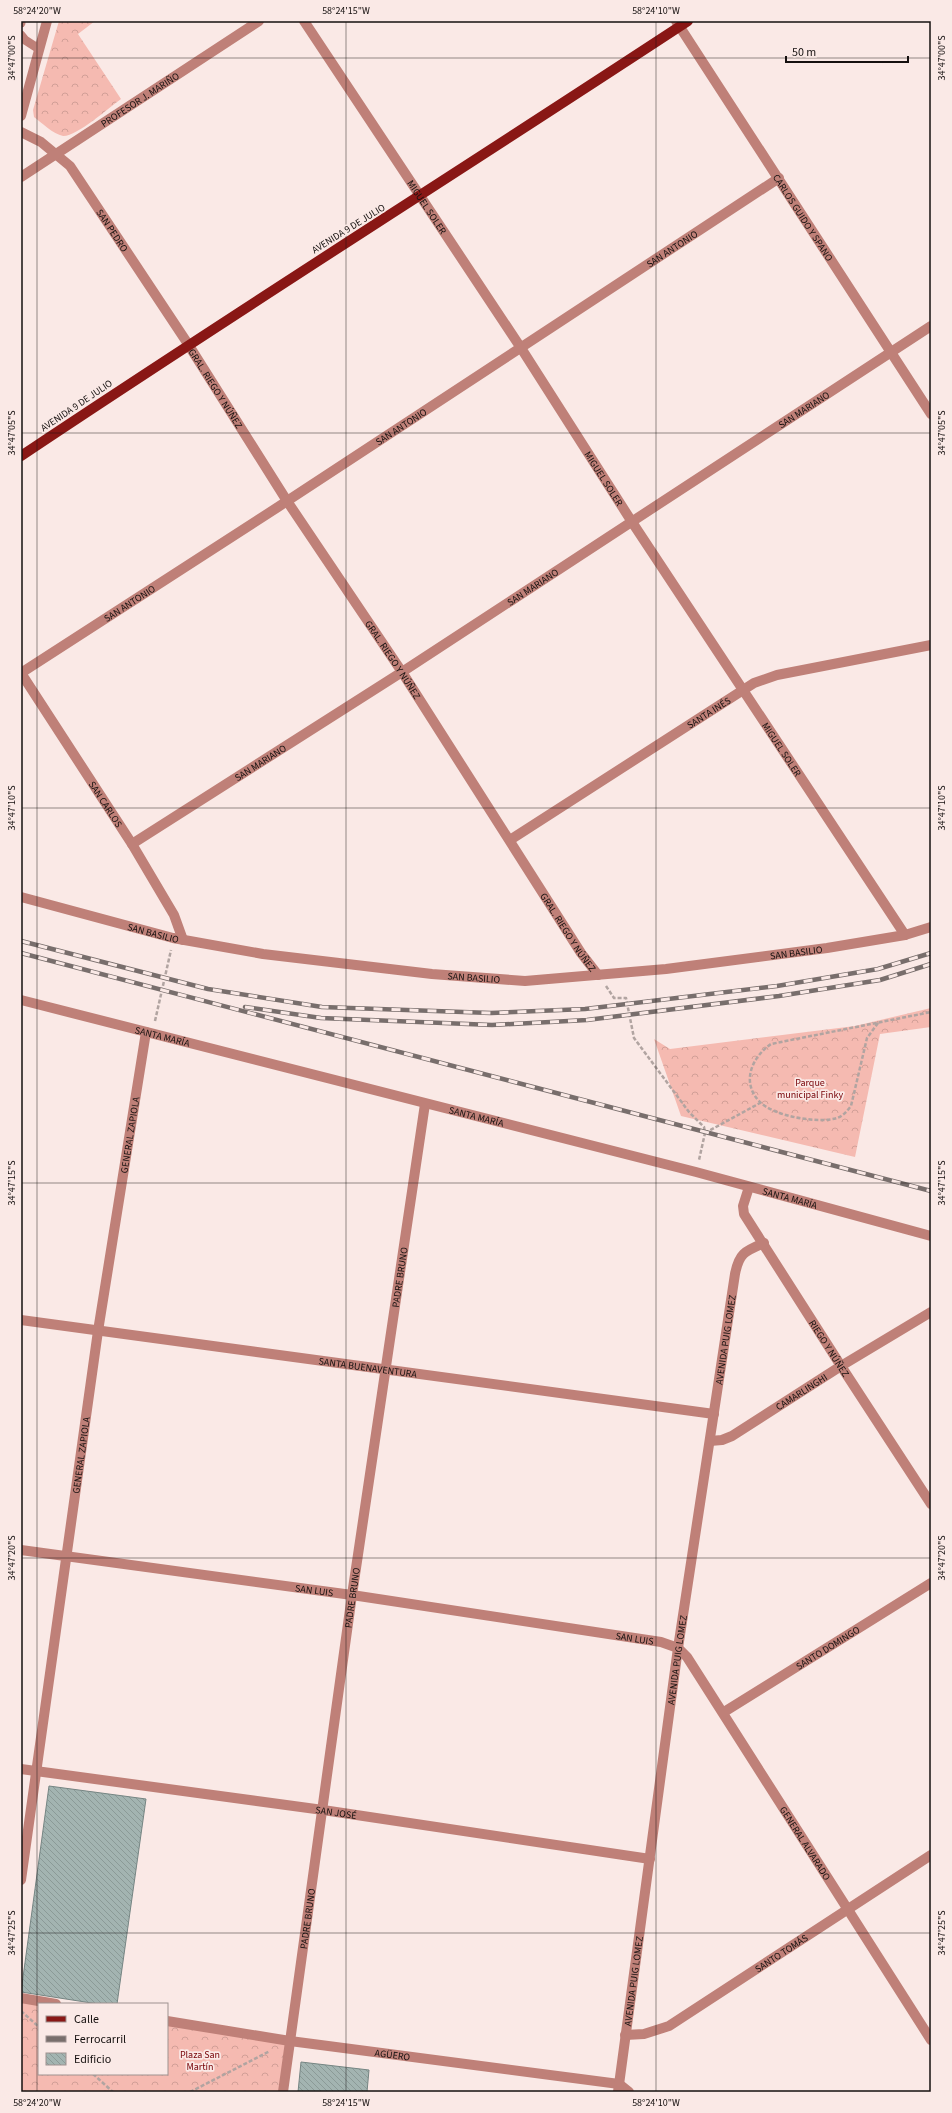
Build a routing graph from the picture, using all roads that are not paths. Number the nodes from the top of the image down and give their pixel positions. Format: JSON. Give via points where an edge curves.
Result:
{"nodes":[{"id":1,"x":47,"y":21,"type":"edge"},
{"id":2,"x":259,"y":21,"type":"edge"},
{"id":3,"x":304,"y":21,"type":"edge"},
{"id":4,"x":681,"y":23,"type":"edge"},
{"id":5,"x":21,"y":35,"type":"edge"},
{"id":6,"x":39,"y":49,"type":"junction"},
{"id":7,"x":21,"y":116,"type":"edge"},
{"id":8,"x":21,"y":132,"type":"edge"},
{"id":9,"x":57,"y":154,"type":"junction"},
{"id":10,"x":21,"y":177,"type":"edge"},
{"id":11,"x":779,"y":178,"type":"junction"},
{"id":12,"x":420,"y":196,"type":"junction"},
{"id":13,"x":931,"y":326,"type":"edge"},
{"id":14,"x":188,"y":344,"type":"junction"},
{"id":15,"x":521,"y":348,"type":"junction"},
{"id":16,"x":891,"y":352,"type":"junction"},
{"id":17,"x":931,"y":414,"type":"edge"},
{"id":18,"x":21,"y":456,"type":"edge"},
{"id":19,"x":287,"y":501,"type":"junction"},
{"id":20,"x":632,"y":522,"type":"junction"},
{"id":21,"x":931,"y":645,"type":"edge"},
{"id":22,"x":402,"y":672,"type":"junction"},
{"id":23,"x":21,"y":673,"type":"edge"},
{"id":24,"x":744,"y":689,"type":"junction"},
{"id":25,"x":510,"y":840,"type":"junction"},
{"id":26,"x":132,"y":844,"type":"junction"},
{"id":27,"x":21,"y":897,"type":"edge"},
{"id":28,"x":931,"y":927,"type":"edge"},
{"id":29,"x":905,"y":935,"type":"junction"},
{"id":30,"x":178,"y":939,"type":"junction"},
{"id":31,"x":598,"y":975,"type":"junction"},
{"id":32,"x":21,"y":1000,"type":"edge"},
{"id":33,"x":146,"y":1032,"type":"junction"},
{"id":34,"x":424,"y":1104,"type":"junction"},
{"id":35,"x":748,"y":1187,"type":"junction"},
{"id":36,"x":931,"y":1236,"type":"edge"},
{"id":37,"x":764,"y":1243,"type":"junction"},
{"id":38,"x":931,"y":1312,"type":"edge"},
{"id":39,"x":21,"y":1320,"type":"edge"},
{"id":40,"x":98,"y":1331,"type":"junction"},
{"id":41,"x":841,"y":1366,"type":"junction"},
{"id":42,"x":386,"y":1370,"type":"junction"},
{"id":43,"x":714,"y":1414,"type":"junction"},
{"id":44,"x":710,"y":1441,"type":"junction"},
{"id":45,"x":931,"y":1504,"type":"edge"},
{"id":46,"x":21,"y":1550,"type":"edge"},
{"id":47,"x":66,"y":1556,"type":"junction"},
{"id":48,"x":931,"y":1583,"type":"edge"},
{"id":49,"x":352,"y":1595,"type":"junction"},
{"id":50,"x":678,"y":1648,"type":"junction"},
{"id":51,"x":724,"y":1712,"type":"junction"},
{"id":52,"x":21,"y":1769,"type":"edge"},
{"id":53,"x":37,"y":1772,"type":"junction"},
{"id":54,"x":323,"y":1810,"type":"junction"},
{"id":55,"x":931,"y":1855,"type":"edge"},
{"id":56,"x":650,"y":1859,"type":"junction"},
{"id":57,"x":21,"y":1880,"type":"edge"},
{"id":58,"x":849,"y":1910,"type":"junction"},
{"id":59,"x":21,"y":1998,"type":"edge"},
{"id":60,"x":50,"y":2003,"type":"edge"},
{"id":61,"x":168,"y":2021,"type":"edge"},
{"id":62,"x":625,"y":2035,"type":"junction"},
{"id":63,"x":931,"y":2040,"type":"edge"},
{"id":64,"x":290,"y":2041,"type":"junction"},
{"id":65,"x":618,"y":2088,"type":"edge"},
{"id":66,"x":283,"y":2092,"type":"edge"},
{"id":67,"x":629,"y":2092,"type":"edge"}],
"edges":[{"from":1,"to":6,"type":"street"},
{"from":2,"to":9,"type":"street","name":"PROFESOR J. MARIÑO"},
{"from":3,"to":12,"type":"street","name":"MIGUEL SOLER"},
{"from":4,"to":11,"type":"street","name":"CARLOS GUIDO Y SPANO"},
{"from":4,"to":12,"type":"main road","name":"AVENIDA 9 DE JULIO"},
{"from":5,"to":6,"type":"lane","via":[[24,40]]},
{"from":6,"to":7,"type":"street"},
{"from":8,"to":9,"type":"street","name":"SAN PEDRO"},
{"from":9,"to":10,"type":"street","name":"PROFESOR J. MARIÑO"},
{"from":9,"to":14,"type":"street","name":"SAN PEDRO","via":[[70,166]]},
{"from":11,"to":15,"type":"street","name":"SAN ANTONIO"},
{"from":11,"to":16,"type":"street","name":"CARLOS GUIDO Y SPANO"},
{"from":12,"to":14,"type":"main road","name":"AVENIDA 9 DE JULIO"},
{"from":12,"to":15,"type":"street","name":"MIGUEL SOLER"},
{"from":13,"to":16,"type":"street","name":"SAN MARIANO"},
{"from":14,"to":18,"type":"main road","name":"AVENIDA 9 DE JULIO"},
{"from":14,"to":19,"type":"street","name":"GRAL. RIEGO Y NÚÑEZ"},
{"from":15,"to":19,"type":"street","name":"SAN ANTONIO"},
{"from":15,"to":20,"type":"street","name":"MIGUEL SOLER"},
{"from":16,"to":17,"type":"street","name":"CARLOS GUIDO Y SPANO"},
{"from":16,"to":20,"type":"street","name":"SAN MARIANO"},
{"from":19,"to":22,"type":"street","name":"GRAL. RIEGO Y NÚÑEZ"},
{"from":19,"to":23,"type":"street","name":"SAN ANTONIO"},
{"from":20,"to":22,"type":"street","name":"SAN MARIANO"},
{"from":20,"to":24,"type":"street","name":"MIGUEL SOLER"},
{"from":21,"to":24,"type":"street","name":"SANTA INÉS","via":[[777,675]]},
{"from":22,"to":25,"type":"street","name":"GRAL. RIEGO Y NÚÑEZ"},
{"from":22,"to":26,"type":"street","name":"SAN MARIANO"},
{"from":23,"to":26,"type":"street","name":"SAN CARLOS"},
{"from":24,"to":25,"type":"street","name":"SANTA INÉS"},
{"from":24,"to":29,"type":"street","name":"MIGUEL SOLER"},
{"from":25,"to":31,"type":"street","name":"GRAL. RIEGO Y NÚÑEZ","via":[[581,953]]},
{"from":26,"to":30,"type":"street","name":"SAN CARLOS","via":[[174,915]]},
{"from":27,"to":30,"type":"street","name":"SAN BASILIO"},
{"from":28,"to":29,"type":"street","name":"SAN BASILIO"},
{"from":29,"to":31,"type":"street","name":"SAN BASILIO","via":[[666,969]]},
{"from":30,"to":31,"type":"street","name":"SAN BASILIO","via":[[263,954],[432,974],[526,981]]},
{"from":32,"to":33,"type":"street","name":"SANTA MARÍA"},
{"from":33,"to":34,"type":"street","name":"SANTA MARÍA"},
{"from":33,"to":40,"type":"street","name":"GENERAL ZAPIOLA"},
{"from":34,"to":35,"type":"street","name":"SANTA MARÍA"},
{"from":34,"to":42,"type":"street","name":"PADRE BRUNO"},
{"from":35,"to":36,"type":"street","name":"SANTA MARÍA"},
{"from":35,"to":37,"type":"street","name":"RIEGO Y NÚÑEZ","via":[[743,1206],[744,1214]]},
{"from":37,"to":41,"type":"street","name":"RIEGO Y NÚÑEZ"},
{"from":37,"to":43,"type":"street","name":"AVENIDA PUIG LOMEZ","via":[[747,1250],[737,1262]]},
{"from":38,"to":41,"type":"street","name":"CAMARLINGHI"},
{"from":39,"to":40,"type":"street","name":"SANTA BUENAVENTURA"},
{"from":40,"to":42,"type":"street","name":"SANTA BUENAVENTURA"},
{"from":40,"to":47,"type":"street","name":"GENERAL ZAPIOLA"},
{"from":41,"to":44,"type":"street","name":"CAMARLINGHI","via":[[732,1436]]},
{"from":41,"to":45,"type":"street","name":"RIEGO Y NÚÑEZ"},
{"from":42,"to":43,"type":"street","name":"SANTA BUENAVENTURA"},
{"from":42,"to":49,"type":"street","name":"PADRE BRUNO"},
{"from":43,"to":44,"type":"street","name":"AVENIDA PUIG LOMEZ"},
{"from":44,"to":50,"type":"street","name":"AVENIDA PUIG LOMEZ"},
{"from":46,"to":47,"type":"street","name":"SAN LUIS"},
{"from":47,"to":49,"type":"street","name":"SAN LUIS"},
{"from":47,"to":53,"type":"street","name":"GENERAL ZAPIOLA"},
{"from":48,"to":51,"type":"street","name":"SANTO DOMINGO"},
{"from":49,"to":50,"type":"street","name":"SAN LUIS","via":[[661,1642]]},
{"from":49,"to":54,"type":"street","name":"PADRE BRUNO"},
{"from":50,"to":51,"type":"street","name":"GENERAL ALVARADO","via":[[688,1657]]},
{"from":50,"to":56,"type":"street","name":"AVENIDA PUIG LOMEZ"},
{"from":51,"to":58,"type":"street","name":"GENERAL ALVARADO"},
{"from":52,"to":53,"type":"street","name":"SAN JOSÉ"},
{"from":53,"to":54,"type":"street","name":"SAN JOSÉ"},
{"from":53,"to":57,"type":"street","name":"GENERAL ZAPIOLA"},
{"from":54,"to":56,"type":"street","name":"SAN JOSÉ"},
{"from":54,"to":64,"type":"street","name":"PADRE BRUNO"},
{"from":55,"to":58,"type":"street","name":"SANTO TOMÁS"},
{"from":56,"to":62,"type":"street","name":"AVENIDA PUIG LOMEZ"},
{"from":58,"to":62,"type":"street","name":"SANTO TOMÁS","via":[[669,2026],[644,2034]]},
{"from":58,"to":63,"type":"street","name":"GENERAL ALVARADO"},
{"from":59,"to":60,"type":"street"},
{"from":61,"to":64,"type":"street","name":"AGÜERO"},
{"from":62,"to":65,"type":"street","name":"AVENIDA PUIG LOMEZ"},
{"from":64,"to":65,"type":"street","name":"AGÜERO"},
{"from":64,"to":66,"type":"street","name":"PADRE BRUNO"},
{"from":65,"to":67,"type":"street"}]}
